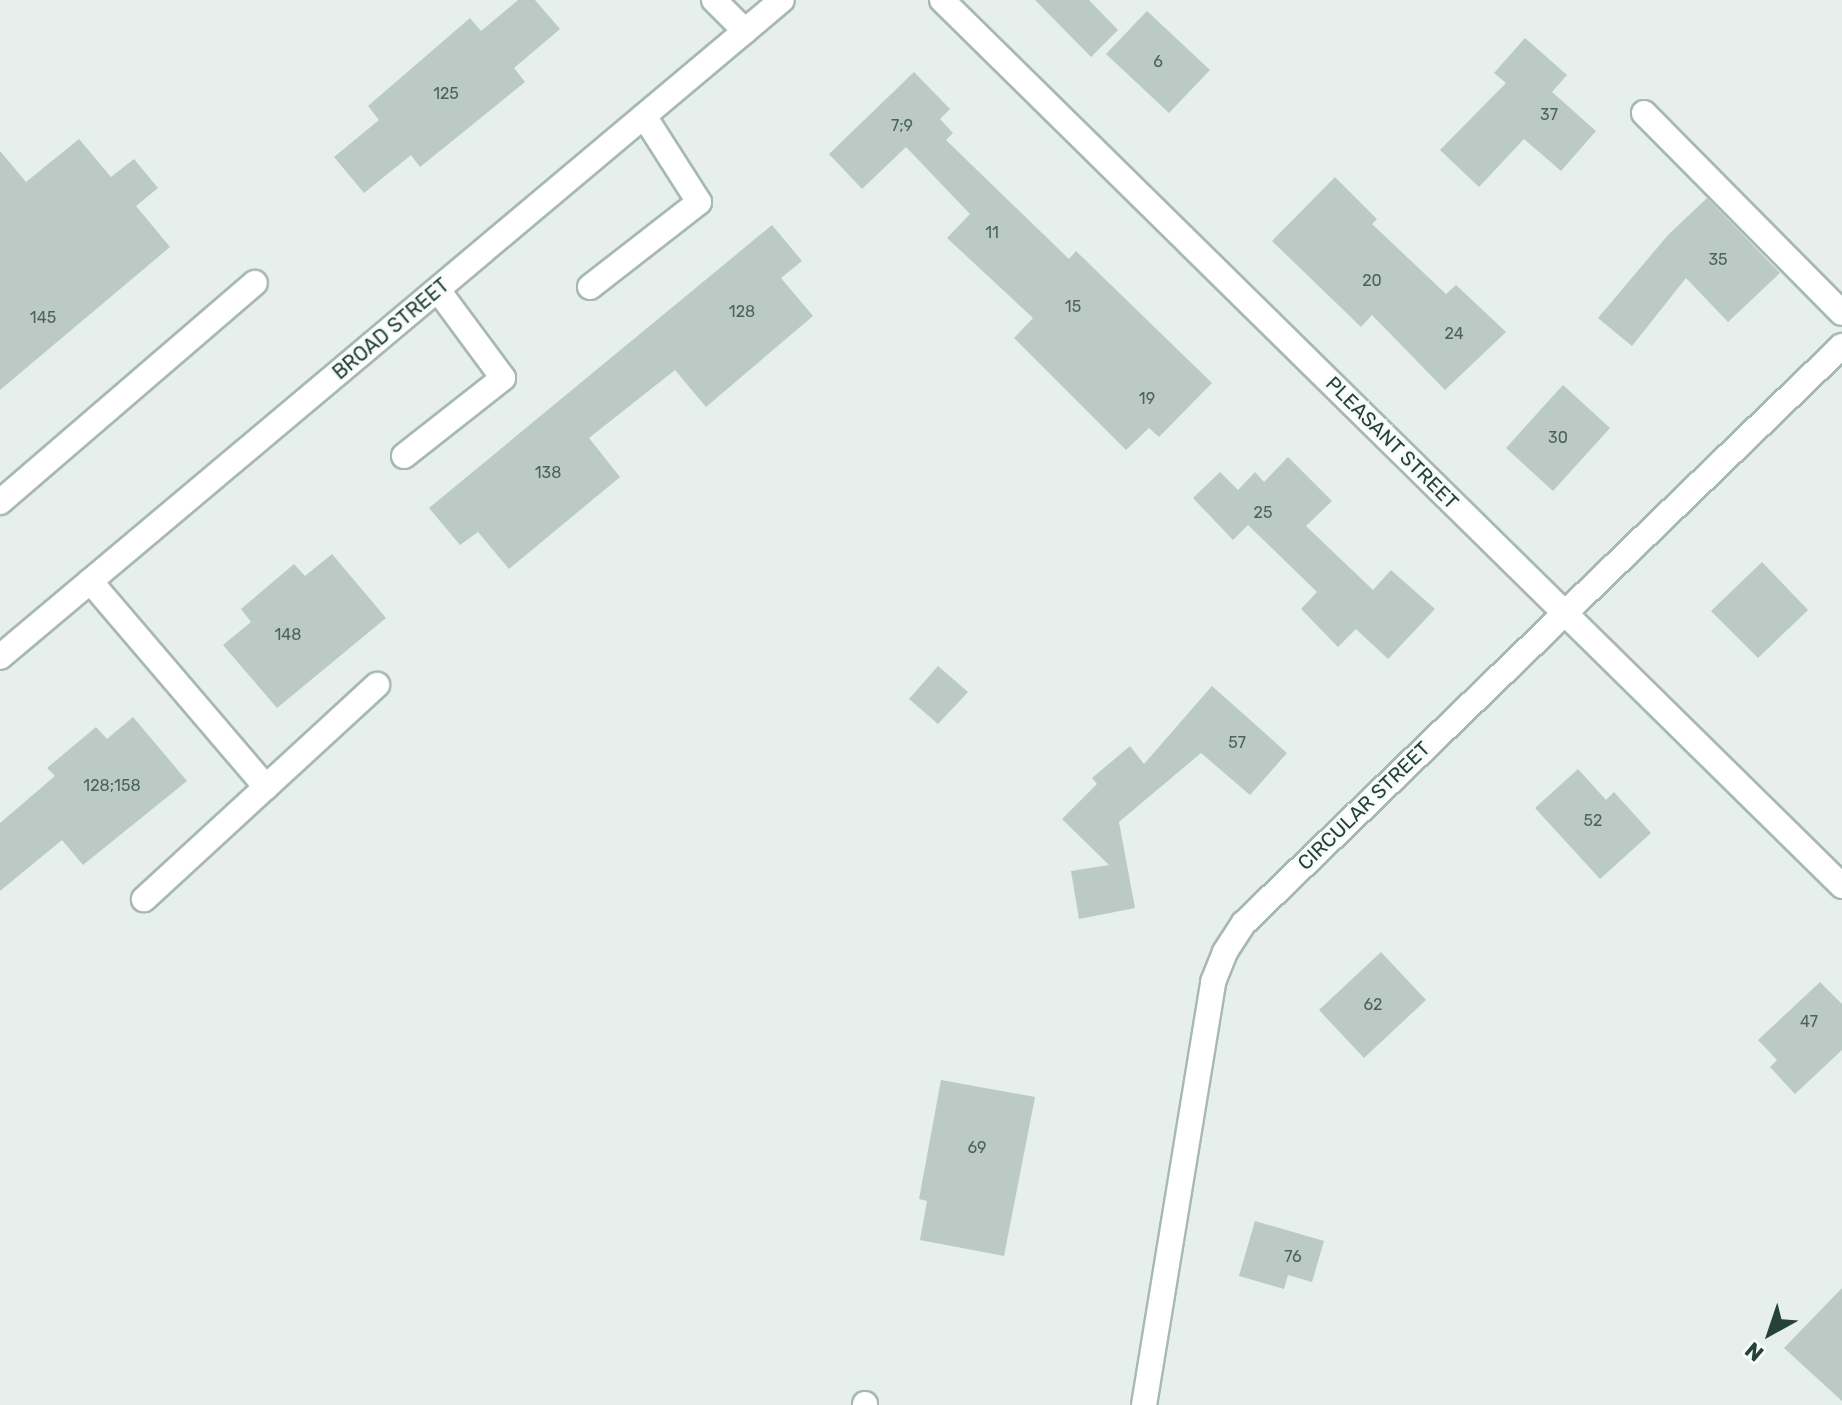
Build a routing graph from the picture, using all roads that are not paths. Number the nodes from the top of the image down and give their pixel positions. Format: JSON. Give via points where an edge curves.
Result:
{"nodes":[{"id":1,"x":714,"y":0,"type":"edge"},
{"id":2,"x":782,"y":0,"type":"edge"},
{"id":3,"x":942,"y":0,"type":"edge"},
{"id":4,"x":745,"y":31,"type":"junction"},
{"id":5,"x":1644,"y":113,"type":"dead end"},
{"id":6,"x":644,"y":116,"type":"junction"},
{"id":7,"x":255,"y":283,"type":"dead end"},
{"id":8,"x":590,"y":287,"type":"dead end"},
{"id":9,"x":438,"y":290,"type":"junction"},
{"id":10,"x":1842,"y":313,"type":"edge"},
{"id":11,"x":1842,"y":346,"type":"edge"},
{"id":12,"x":404,"y":456,"type":"dead end"},
{"id":13,"x":0,"y":502,"type":"edge"},
{"id":14,"x":90,"y":581,"type":"junction"},
{"id":15,"x":1563,"y":612,"type":"junction"},
{"id":16,"x":0,"y":657,"type":"edge"},
{"id":17,"x":377,"y":685,"type":"dead end"},
{"id":18,"x":266,"y":787,"type":"junction"},
{"id":19,"x":1842,"y":886,"type":"edge"},
{"id":20,"x":144,"y":899,"type":"dead end"},
{"id":21,"x":1144,"y":1405,"type":"edge"}],
"edges":[{"from":1,"to":4,"type":"street"},
{"from":2,"to":4,"type":"street","name":"BROAD STREET"},
{"from":3,"to":15,"type":"street","name":"PLEASANT STREET"},
{"from":4,"to":6,"type":"street","name":"BROAD STREET"},
{"from":5,"to":10,"type":"street"},
{"from":6,"to":8,"type":"street","via":[[699,202]]},
{"from":6,"to":9,"type":"street","name":"BROAD STREET"},
{"from":7,"to":13,"type":"street"},
{"from":9,"to":12,"type":"street","via":[[503,378]]},
{"from":9,"to":14,"type":"street","name":"BROAD STREET"},
{"from":11,"to":15,"type":"street","name":"CIRCULAR STREET"},
{"from":14,"to":16,"type":"street","name":"BROAD STREET"},
{"from":14,"to":18,"type":"street"},
{"from":15,"to":19,"type":"street","name":"PLEASANT STREET"},
{"from":15,"to":21,"type":"street","name":"CIRCULAR STREET","via":[[1244,923],[1225,952],[1213,982]]},
{"from":17,"to":18,"type":"street"},
{"from":18,"to":20,"type":"street"}]}
